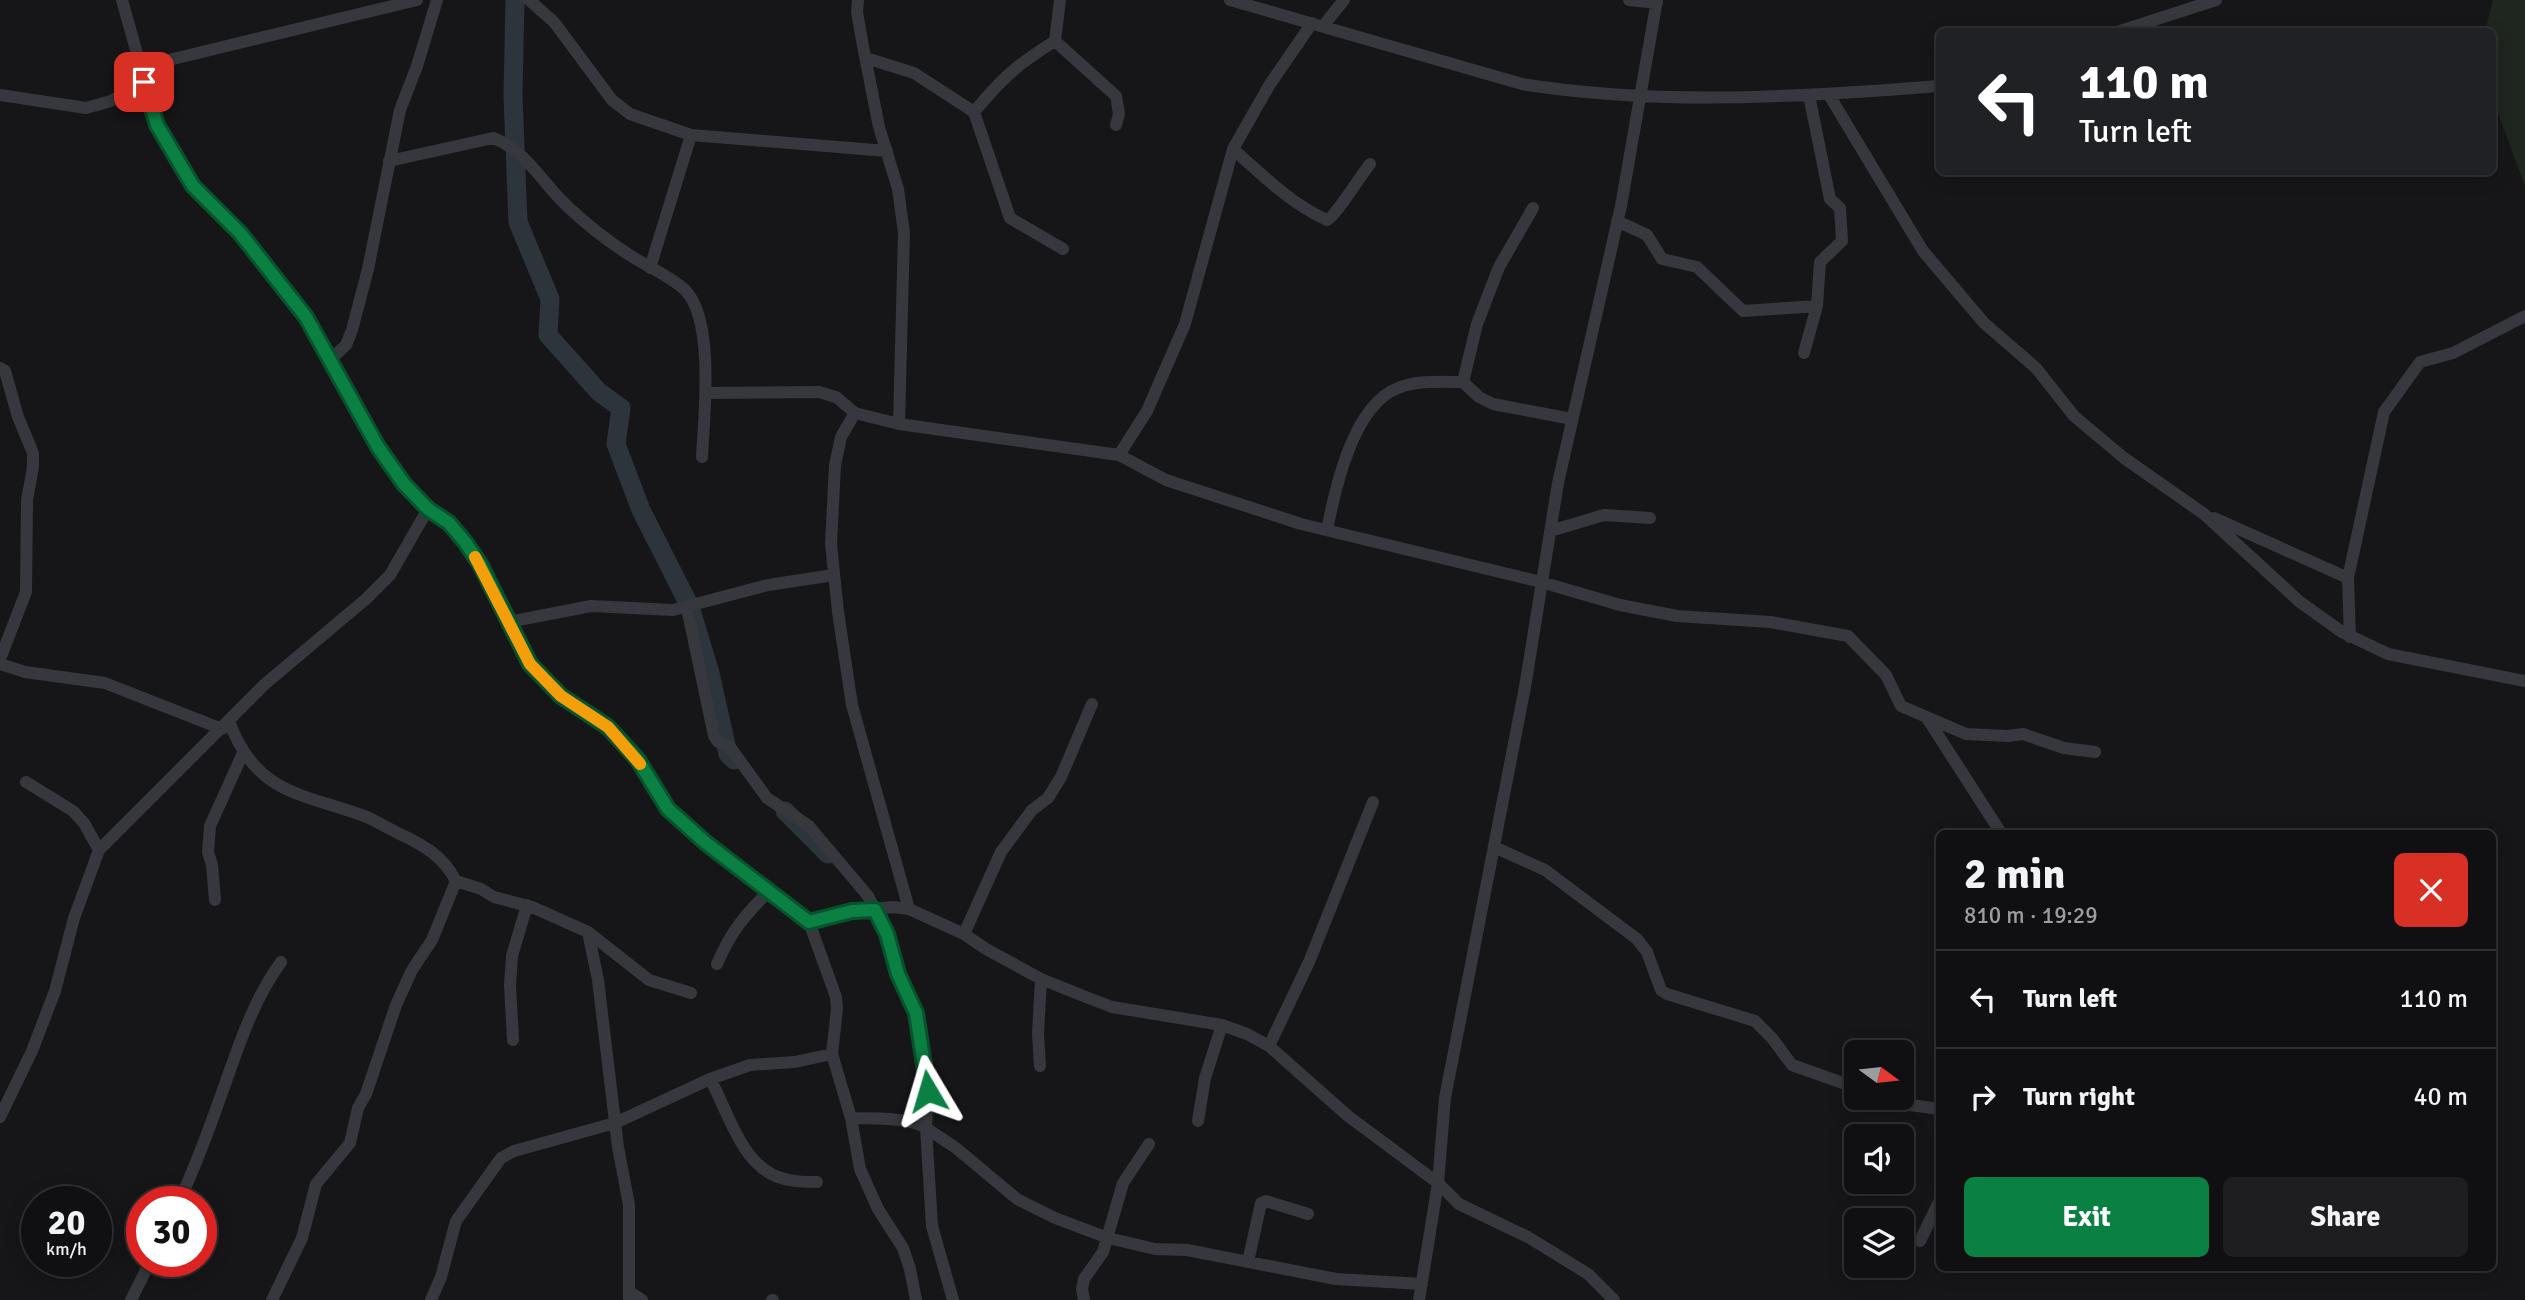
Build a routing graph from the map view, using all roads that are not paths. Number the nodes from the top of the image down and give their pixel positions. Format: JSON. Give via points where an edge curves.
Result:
{"nodes":[{"id":1,"x":122,"y":0,"type":"edge"},
{"id":2,"x":417,"y":0,"type":"edge"},
{"id":3,"x":437,"y":0,"type":"edge"},
{"id":4,"x":529,"y":0,"type":"edge"},
{"id":5,"x":858,"y":0,"type":"edge"},
{"id":6,"x":1060,"y":0,"type":"edge"},
{"id":7,"x":1230,"y":0,"type":"edge"},
{"id":8,"x":1344,"y":0,"type":"edge"},
{"id":9,"x":1629,"y":0,"type":"edge"},
{"id":10,"x":2216,"y":0,"type":"edge"},
{"id":11,"x":1657,"y":1,"type":"edge"},
{"id":12,"x":1317,"y":24,"type":"junction"},
{"id":13,"x":2130,"y":28,"type":"edge"},
{"id":14,"x":1055,"y":41,"type":"junction"},
{"id":15,"x":866,"y":58,"type":"junction"},
{"id":16,"x":140,"y":67,"type":"junction"},
{"id":17,"x":144,"y":82,"type":"junction"},
{"id":18,"x":1936,"y":86,"type":"edge"},
{"id":19,"x":0,"y":95,"type":"edge"},
{"id":20,"x":1640,"y":95,"type":"junction"},
{"id":21,"x":1809,"y":95,"type":"junction"},
{"id":22,"x":1829,"y":95,"type":"junction"},
{"id":23,"x":974,"y":112,"type":"junction"},
{"id":24,"x":1116,"y":125,"type":"dead end"},
{"id":25,"x":691,"y":135,"type":"junction"},
{"id":26,"x":1233,"y":149,"type":"junction"},
{"id":27,"x":887,"y":151,"type":"junction"},
{"id":28,"x":389,"y":161,"type":"junction"},
{"id":29,"x":1370,"y":164,"type":"dead end"},
{"id":30,"x":1533,"y":208,"type":"dead end"},
{"id":31,"x":1617,"y":220,"type":"junction"},
{"id":32,"x":1063,"y":248,"type":"dead end"},
{"id":33,"x":650,"y":268,"type":"junction"},
{"id":34,"x":1817,"y":306,"type":"junction"},
{"id":35,"x":2525,"y":316,"type":"edge"},
{"id":36,"x":1804,"y":353,"type":"dead end"},
{"id":37,"x":329,"y":361,"type":"junction"},
{"id":38,"x":0,"y":368,"type":"edge"},
{"id":39,"x":1463,"y":382,"type":"junction"},
{"id":40,"x":705,"y":393,"type":"junction"},
{"id":41,"x":855,"y":413,"type":"junction"},
{"id":42,"x":1572,"y":419,"type":"junction"},
{"id":43,"x":899,"y":424,"type":"junction"},
{"id":44,"x":1119,"y":455,"type":"junction"},
{"id":45,"x":702,"y":457,"type":"dead end"},
{"id":46,"x":428,"y":509,"type":"junction"},
{"id":47,"x":2204,"y":514,"type":"junction"},
{"id":48,"x":1650,"y":519,"type":"dead end"},
{"id":49,"x":1327,"y":530,"type":"junction"},
{"id":50,"x":1550,"y":531,"type":"junction"},
{"id":51,"x":834,"y":575,"type":"junction"},
{"id":52,"x":2348,"y":578,"type":"junction"},
{"id":53,"x":1541,"y":582,"type":"junction"},
{"id":54,"x":687,"y":607,"type":"junction"},
{"id":55,"x":508,"y":622,"type":"junction"},
{"id":56,"x":2350,"y":636,"type":"junction"},
{"id":57,"x":0,"y":659,"type":"edge"},
{"id":58,"x":0,"y":664,"type":"edge"},
{"id":59,"x":2525,"y":681,"type":"edge"},
{"id":60,"x":1092,"y":704,"type":"dead end"},
{"id":61,"x":1927,"y":717,"type":"junction"},
{"id":62,"x":225,"y":725,"type":"junction"},
{"id":63,"x":2095,"y":752,"type":"dead end"},
{"id":64,"x":243,"y":753,"type":"junction"},
{"id":65,"x":26,"y":782,"type":"dead end"},
{"id":66,"x":1373,"y":802,"type":"dead end"},
{"id":67,"x":1999,"y":830,"type":"edge"},
{"id":68,"x":1493,"y":847,"type":"junction"},
{"id":69,"x":99,"y":850,"type":"junction"},
{"id":70,"x":456,"y":881,"type":"junction"},
{"id":71,"x":770,"y":890,"type":"junction"},
{"id":72,"x":215,"y":900,"type":"dead end"},
{"id":73,"x":527,"y":905,"type":"junction"},
{"id":74,"x":909,"y":909,"type":"junction"},
{"id":75,"x":875,"y":910,"type":"junction"},
{"id":76,"x":809,"y":922,"type":"junction"},
{"id":77,"x":588,"y":932,"type":"junction"},
{"id":78,"x":964,"y":934,"type":"junction"},
{"id":79,"x":281,"y":962,"type":"dead end"},
{"id":80,"x":717,"y":964,"type":"dead end"},
{"id":81,"x":1041,"y":979,"type":"junction"},
{"id":82,"x":691,"y":993,"type":"dead end"},
{"id":83,"x":1222,"y":1025,"type":"junction"},
{"id":84,"x":513,"y":1040,"type":"dead end"},
{"id":85,"x":1269,"y":1045,"type":"junction"},
{"id":86,"x":832,"y":1054,"type":"junction"},
{"id":87,"x":1040,"y":1066,"type":"dead end"},
{"id":88,"x":709,"y":1079,"type":"junction"},
{"id":89,"x":1844,"y":1084,"type":"edge"},
{"id":90,"x":1914,"y":1105,"type":"edge"},
{"id":91,"x":1936,"y":1109,"type":"edge"},
{"id":92,"x":0,"y":1117,"type":"edge"},
{"id":93,"x":851,"y":1118,"type":"junction"},
{"id":94,"x":1198,"y":1121,"type":"dead end"},
{"id":95,"x":615,"y":1124,"type":"junction"},
{"id":96,"x":926,"y":1128,"type":"junction"},
{"id":97,"x":1149,"y":1144,"type":"dead end"},
{"id":98,"x":817,"y":1182,"type":"dead end"},
{"id":99,"x":1438,"y":1183,"type":"junction"},
{"id":100,"x":185,"y":1186,"type":"edge"},
{"id":101,"x":1936,"y":1208,"type":"edge"},
{"id":102,"x":1308,"y":1214,"type":"dead end"},
{"id":103,"x":1108,"y":1238,"type":"junction"},
{"id":104,"x":1920,"y":1241,"type":"dead end"},
{"id":105,"x":1248,"y":1262,"type":"junction"},
{"id":106,"x":142,"y":1277,"type":"edge"},
{"id":107,"x":1422,"y":1284,"type":"junction"},
{"id":108,"x":629,"y":1296,"type":"edge"},
{"id":109,"x":131,"y":1300,"type":"edge"},
{"id":110,"x":272,"y":1300,"type":"edge"},
{"id":111,"x":431,"y":1300,"type":"edge"},
{"id":112,"x":642,"y":1300,"type":"edge"},
{"id":113,"x":916,"y":1300,"type":"edge"},
{"id":114,"x":953,"y":1300,"type":"edge"},
{"id":115,"x":1084,"y":1300,"type":"edge"},
{"id":116,"x":1419,"y":1300,"type":"edge"},
{"id":117,"x":1614,"y":1300,"type":"edge"}],
"edges":[{"from":1,"to":16,"type":"street"},
{"from":2,"to":16,"type":"street"},
{"from":3,"to":28,"type":"street","via":[[400,110]]},
{"from":4,"to":25,"type":"street","via":[[554,22],[612,100],[629,114]]},
{"from":5,"to":15,"type":"street"},
{"from":6,"to":14,"type":"street"},
{"from":7,"to":12,"type":"street"},
{"from":8,"to":12,"type":"street"},
{"from":9,"to":11,"type":"street"},
{"from":10,"to":13,"type":"street"},
{"from":11,"to":20,"type":"street"},
{"from":12,"to":20,"type":"street","via":[[1522,83]]},
{"from":12,"to":26,"type":"street","via":[[1270,84]]},
{"from":14,"to":23,"type":"street","via":[[1002,79]]},
{"from":14,"to":24,"type":"street","via":[[1116,96]]},
{"from":15,"to":23,"type":"street","via":[[914,73]]},
{"from":15,"to":27,"type":"street"},
{"from":16,"to":17,"type":"street"},
{"from":17,"to":19,"type":"street","via":[[111,101],[86,108]]},
{"from":17,"to":37,"type":"street","via":[[157,125],[193,186],[240,233],[306,317]]},
{"from":18,"to":22,"type":"street"},
{"from":20,"to":21,"type":"street"},
{"from":20,"to":31,"type":"street"},
{"from":21,"to":22,"type":"street"},
{"from":21,"to":34,"type":"street","via":[[1830,199],[1840,208],[1842,241],[1820,262]]},
{"from":22,"to":47,"type":"street","via":[[1923,251],[1984,323],[2036,368],[2074,416]]},
{"from":23,"to":32,"type":"street","via":[[1010,218]]},
{"from":25,"to":27,"type":"street"},
{"from":25,"to":33,"type":"street"},
{"from":26,"to":29,"type":"street","via":[[1277,188],[1326,220],[1333,217]]},
{"from":26,"to":44,"type":"street","via":[[1185,324],[1147,411]]},
{"from":27,"to":43,"type":"street","via":[[904,233]]},
{"from":28,"to":33,"type":"street","via":[[501,140],[567,206]]},
{"from":28,"to":37,"type":"street","via":[[352,330],[346,345]]},
{"from":30,"to":39,"type":"street","via":[[1499,267],[1477,324]]},
{"from":31,"to":34,"type":"street","via":[[1647,235],[1662,259],[1697,267],[1744,311]]},
{"from":31,"to":42,"type":"street"},
{"from":33,"to":40,"type":"street","via":[[682,287],[692,299],[704,349]]},
{"from":34,"to":36,"type":"street"},
{"from":35,"to":52,"type":"street","via":[[2453,352],[2420,362],[2384,412]]},
{"from":37,"to":46,"type":"street","via":[[378,447]]},
{"from":38,"to":57,"type":"street","via":[[5,371],[33,453],[27,500],[26,592]]},
{"from":39,"to":42,"type":"street","via":[[1493,404]]},
{"from":39,"to":49,"type":"street","via":[[1412,385],[1381,397],[1350,445]]},
{"from":40,"to":41,"type":"street","via":[[820,392],[836,397]]},
{"from":40,"to":45,"type":"street"},
{"from":41,"to":43,"type":"street"},
{"from":41,"to":51,"type":"street","via":[[841,437],[835,465]]},
{"from":42,"to":50,"type":"street"},
{"from":43,"to":44,"type":"street"},
{"from":44,"to":49,"type":"street","via":[[1166,480]]},
{"from":46,"to":55,"type":"street","via":[[449,523],[465,542]]},
{"from":46,"to":62,"type":"street","via":[[390,575]]},
{"from":47,"to":52,"type":"street"},
{"from":47,"to":56,"type":"street","via":[[2300,602]]},
{"from":48,"to":50,"type":"street","via":[[1604,515]]},
{"from":49,"to":53,"type":"street"},
{"from":50,"to":53,"type":"street"},
{"from":51,"to":54,"type":"street","via":[[768,585]]},
{"from":51,"to":74,"type":"street","via":[[852,705]]},
{"from":52,"to":56,"type":"street"},
{"from":53,"to":61,"type":"street","via":[[1641,610],[1770,622],[1848,636],[1886,675],[1901,706]]},
{"from":53,"to":68,"type":"street"},
{"from":54,"to":55,"type":"street","via":[[657,611],[591,606]]},
{"from":54,"to":75,"type":"street","via":[[714,736],[730,747],[767,799],[809,826]]},
{"from":55,"to":71,"type":"street","via":[[538,674],[561,696],[608,727],[638,760],[668,809]]},
{"from":56,"to":59,"type":"street","via":[[2388,654]]},
{"from":58,"to":62,"type":"street","via":[[105,683]]},
{"from":60,"to":78,"type":"street","via":[[1061,777],[1001,852]]},
{"from":61,"to":63,"type":"street","via":[[1966,734],[2023,734],[2064,748]]},
{"from":61,"to":67,"type":"street"},
{"from":62,"to":64,"type":"street"},
{"from":62,"to":69,"type":"street"},
{"from":64,"to":70,"type":"street","via":[[262,773],[294,794],[368,817],[430,849]]},
{"from":64,"to":72,"type":"street","via":[[210,826],[208,852]]},
{"from":65,"to":69,"type":"street","via":[[73,811]]},
{"from":66,"to":85,"type":"street","via":[[1309,962]]},
{"from":68,"to":89,"type":"street","via":[[1545,870],[1637,939],[1647,952],[1661,990],[1755,1021],[1799,1070]]},
{"from":68,"to":99,"type":"street","via":[[1445,1098]]},
{"from":69,"to":92,"type":"street","via":[[74,918],[55,991]]},
{"from":70,"to":73,"type":"street"},
{"from":70,"to":110,"type":"street","via":[[432,940],[396,1005],[350,1143],[316,1184],[302,1238]]},
{"from":71,"to":76,"type":"street"},
{"from":71,"to":80,"type":"street","via":[[742,918]]},
{"from":73,"to":77,"type":"street"},
{"from":73,"to":84,"type":"street","via":[[512,956]]},
{"from":74,"to":75,"type":"street"},
{"from":74,"to":78,"type":"street"},
{"from":75,"to":76,"type":"street"},
{"from":75,"to":96,"type":"street","via":[[916,1013],[928,1091]]},
{"from":76,"to":86,"type":"street","via":[[836,998]]},
{"from":77,"to":82,"type":"street","via":[[649,980]]},
{"from":77,"to":95,"type":"street"},
{"from":78,"to":81,"type":"street"},
{"from":79,"to":100,"type":"street","via":[[248,1018]]},
{"from":81,"to":83,"type":"street","via":[[1112,1007]]},
{"from":81,"to":87,"type":"street"},
{"from":83,"to":85,"type":"street"},
{"from":83,"to":94,"type":"street","via":[[1205,1078]]},
{"from":85,"to":99,"type":"street","via":[[1348,1116]]},
{"from":86,"to":88,"type":"street","via":[[750,1065]]},
{"from":86,"to":93,"type":"street"},
{"from":88,"to":95,"type":"street"},
{"from":88,"to":98,"type":"street","via":[[739,1142],[769,1173]]},
{"from":90,"to":91,"type":"street"},
{"from":93,"to":96,"type":"street"},
{"from":93,"to":113,"type":"street","via":[[860,1169],[903,1248]]},
{"from":95,"to":108,"type":"street","via":[[629,1205]]},
{"from":95,"to":111,"type":"street","via":[[500,1158],[456,1221]]},
{"from":96,"to":103,"type":"street","via":[[1017,1199]]},
{"from":96,"to":114,"type":"street","via":[[932,1226]]},
{"from":97,"to":103,"type":"street","via":[[1123,1183]]},
{"from":99,"to":107,"type":"street"},
{"from":99,"to":117,"type":"street","via":[[1459,1204],[1588,1273]]},
{"from":101,"to":104,"type":"street"},
{"from":102,"to":105,"type":"street","via":[[1261,1203]]},
{"from":103,"to":105,"type":"street"},
{"from":103,"to":115,"type":"street","via":[[1104,1252],[1084,1279]]},
{"from":105,"to":107,"type":"street","via":[[1336,1279]]},
{"from":106,"to":109,"type":"street"},
{"from":107,"to":116,"type":"street"},
{"from":108,"to":112,"type":"street"}]}
